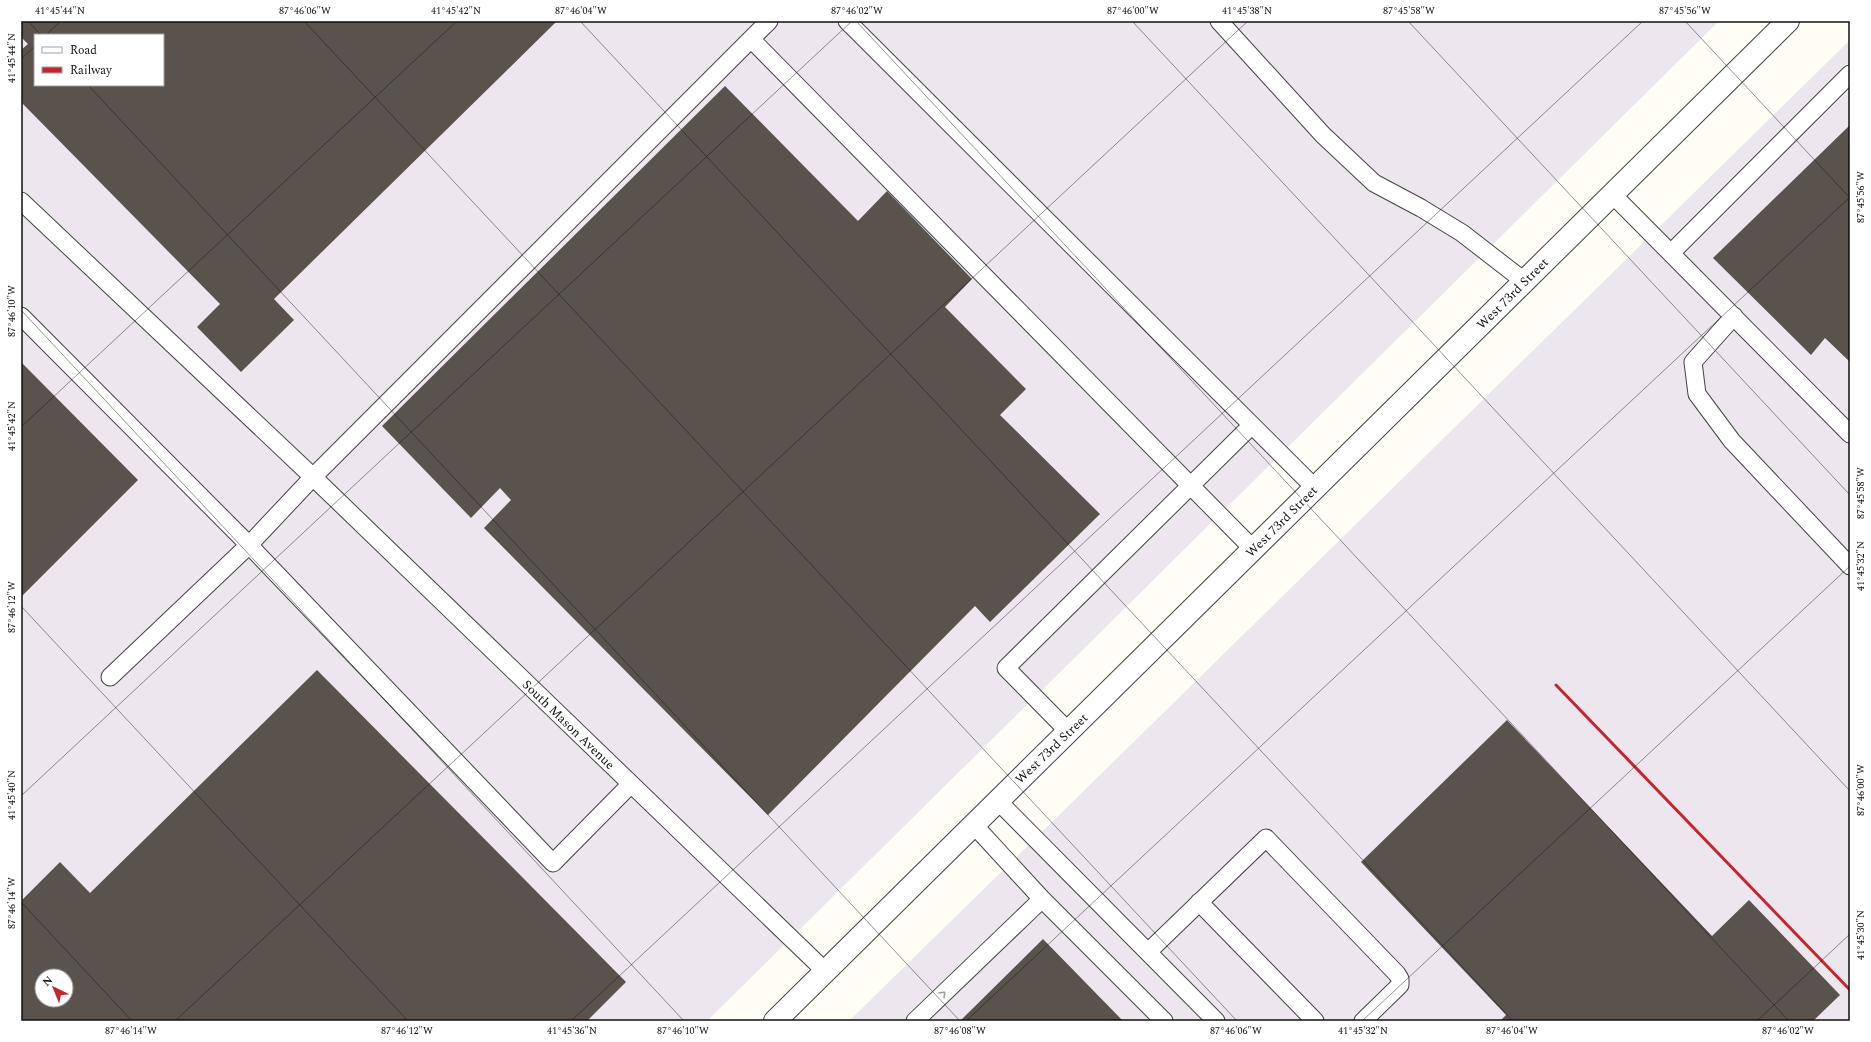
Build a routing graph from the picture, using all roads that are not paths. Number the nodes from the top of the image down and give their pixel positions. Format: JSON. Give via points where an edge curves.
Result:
{"nodes":[{"id":1,"x":769,"y":21,"type":"edge"},
{"id":2,"x":846,"y":21,"type":"edge"},
{"id":3,"x":1219,"y":21,"type":"edge"},
{"id":4,"x":1788,"y":21,"type":"edge"},
{"id":5,"x":751,"y":38,"type":"junction"},
{"id":6,"x":1850,"y":74,"type":"edge"},
{"id":7,"x":1612,"y":194,"type":"junction"},
{"id":8,"x":21,"y":201,"type":"edge"},
{"id":9,"x":1671,"y":253,"type":"junction"},
{"id":10,"x":1524,"y":281,"type":"junction"},
{"id":11,"x":21,"y":316,"type":"edge"},
{"id":12,"x":1734,"y":316,"type":"junction"},
{"id":13,"x":1251,"y":426,"type":"junction"},
{"id":14,"x":1850,"y":434,"type":"edge"},
{"id":15,"x":313,"y":478,"type":"junction"},
{"id":16,"x":1190,"y":486,"type":"junction"},
{"id":17,"x":1315,"y":488,"type":"junction"},
{"id":18,"x":249,"y":545,"type":"junction"},
{"id":19,"x":1253,"y":549,"type":"junction"},
{"id":20,"x":1850,"y":566,"type":"edge"},
{"id":21,"x":110,"y":678,"type":"dead end"},
{"id":22,"x":1068,"y":732,"type":"junction"},
{"id":23,"x":631,"y":784,"type":"junction"},
{"id":24,"x":997,"y":800,"type":"junction"},
{"id":25,"x":973,"y":824,"type":"junction"},
{"id":26,"x":1042,"y":898,"type":"junction"},
{"id":27,"x":1199,"y":902,"type":"junction"},
{"id":28,"x":1148,"y":952,"type":"junction"},
{"id":29,"x":825,"y":971,"type":"junction"},
{"id":30,"x":775,"y":1021,"type":"edge"},
{"id":31,"x":915,"y":1021,"type":"edge"},
{"id":32,"x":1164,"y":1021,"type":"edge"},
{"id":33,"x":1216,"y":1021,"type":"edge"},
{"id":34,"x":1315,"y":1021,"type":"edge"},
{"id":35,"x":1363,"y":1021,"type":"edge"}],
"edges":[{"from":1,"to":5,"type":"lane"},
{"from":2,"to":13,"type":"lane"},
{"from":3,"to":10,"type":"lane","via":[[1323,135],[1374,183],[1462,233]]},
{"from":4,"to":7,"type":"street","name":"West 73rd Street"},
{"from":5,"to":15,"type":"lane"},
{"from":5,"to":16,"type":"lane"},
{"from":6,"to":9,"type":"lane"},
{"from":7,"to":9,"type":"lane"},
{"from":7,"to":10,"type":"street","name":"West 73rd Street"},
{"from":8,"to":15,"type":"lane","name":"South Mason Avenue"},
{"from":9,"to":12,"type":"lane"},
{"from":10,"to":17,"type":"street","name":"West 73rd Street"},
{"from":11,"to":18,"type":"lane"},
{"from":12,"to":14,"type":"lane"},
{"from":12,"to":20,"type":"lane","via":[[1693,362],[1697,394],[1732,441]]},
{"from":13,"to":16,"type":"lane"},
{"from":13,"to":17,"type":"lane"},
{"from":15,"to":18,"type":"lane"},
{"from":15,"to":23,"type":"lane","name":"South Mason Avenue"},
{"from":16,"to":19,"type":"lane"},
{"from":16,"to":22,"type":"lane","via":[[1006,668]]},
{"from":17,"to":19,"type":"street","name":"West 73rd Street"},
{"from":18,"to":21,"type":"lane"},
{"from":18,"to":23,"type":"lane","via":[[553,862]]},
{"from":19,"to":22,"type":"street","name":"West 73rd Street"},
{"from":22,"to":24,"type":"street","name":"West 73rd Street"},
{"from":23,"to":29,"type":"lane","name":"South Mason Avenue"},
{"from":24,"to":25,"type":"street","name":"West 73rd Street"},
{"from":24,"to":28,"type":"lane"},
{"from":25,"to":26,"type":"lane"},
{"from":25,"to":29,"type":"street","name":"West 73rd Street"},
{"from":31,"to":26,"type":"lane","one_way":true},
{"from":26,"to":32,"type":"lane"},
{"from":27,"to":28,"type":"lane"},
{"from":27,"to":34,"type":"lane"},
{"from":27,"to":35,"type":"lane","via":[[1266,838],[1397,974],[1400,985]]},
{"from":28,"to":33,"type":"lane"},
{"from":29,"to":30,"type":"street","name":"West 73rd Street"}]}
